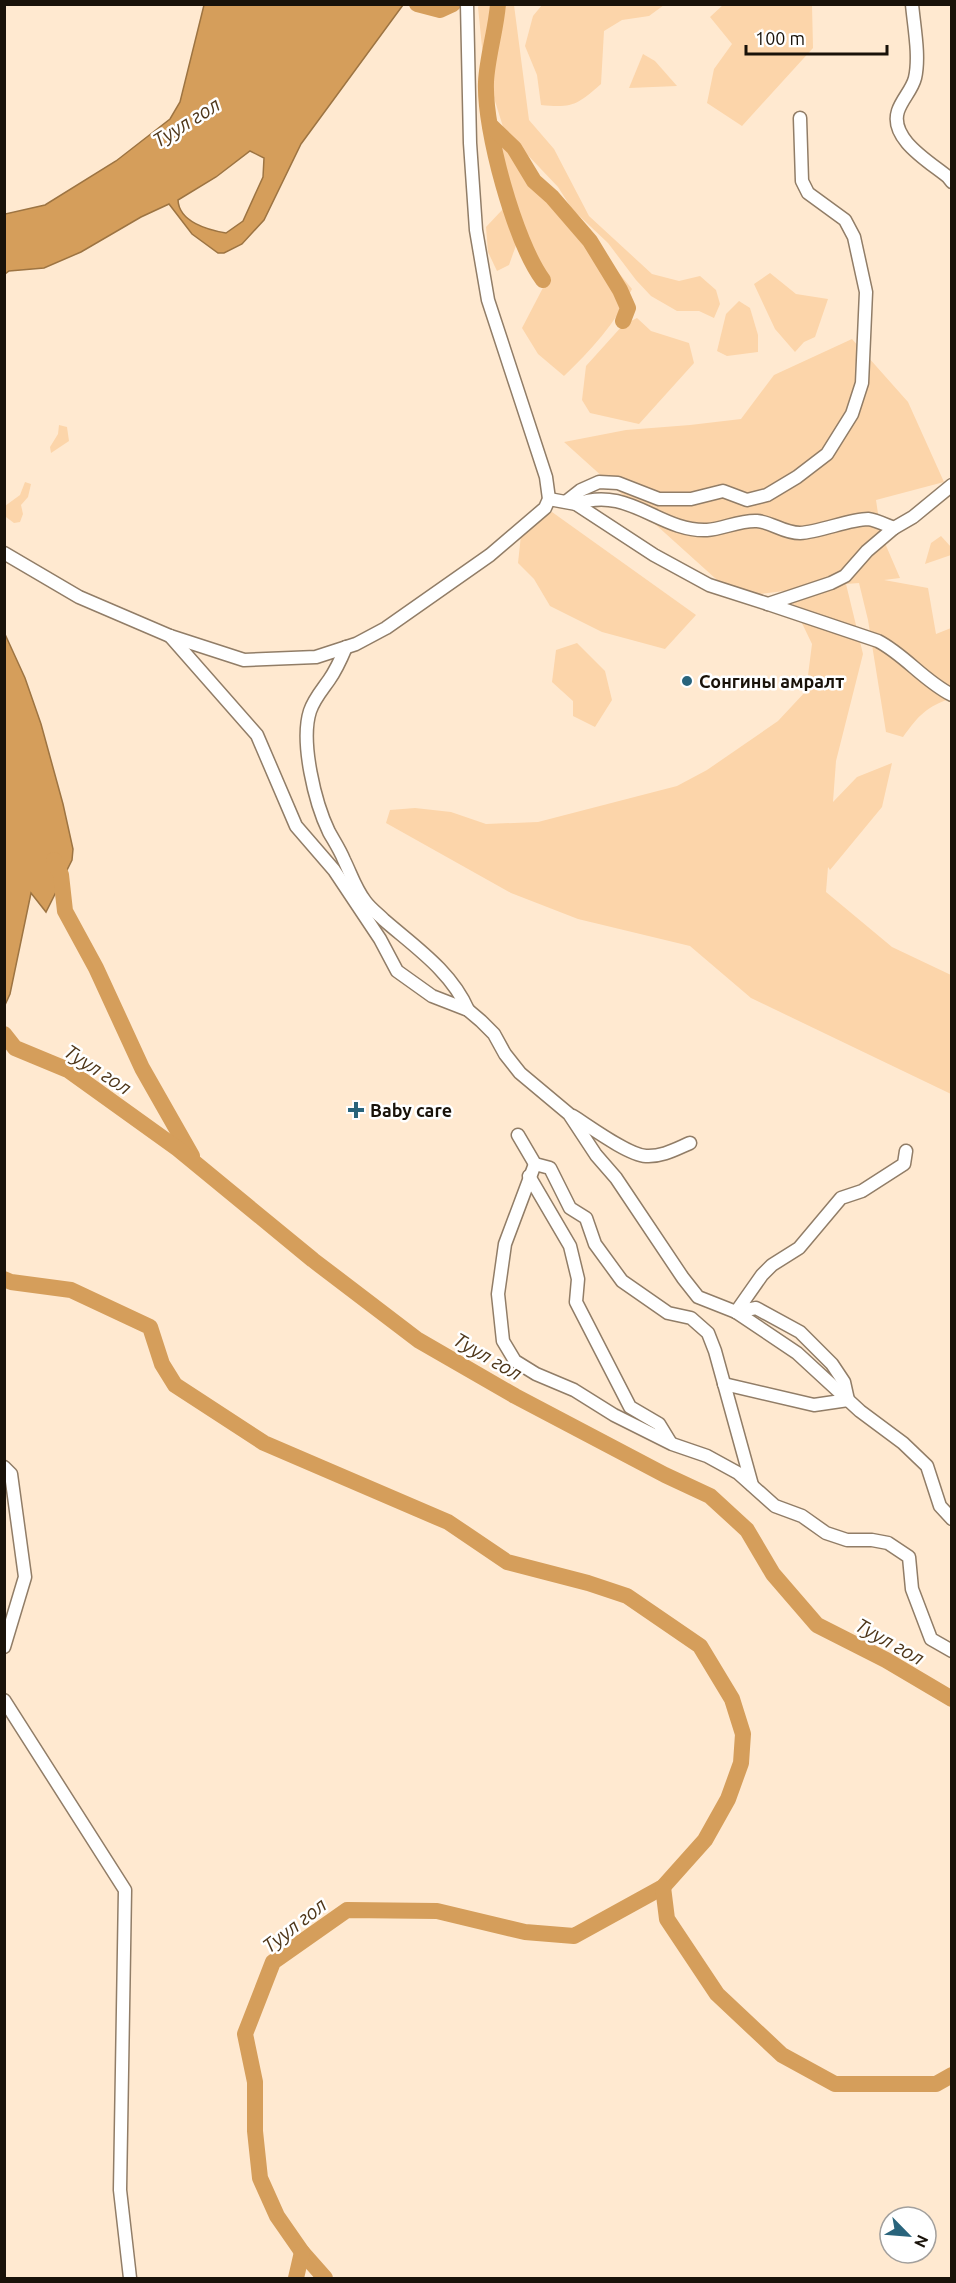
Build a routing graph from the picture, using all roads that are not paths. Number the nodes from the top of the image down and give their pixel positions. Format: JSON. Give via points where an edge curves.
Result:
{"nodes":[{"id":1,"x":467,"y":4,"type":"edge"},
{"id":2,"x":912,"y":4,"type":"edge"},
{"id":3,"x":800,"y":118,"type":"dead end"},
{"id":4,"x":951,"y":182,"type":"edge"},
{"id":5,"x":951,"y":485,"type":"edge"},
{"id":6,"x":549,"y":499,"type":"junction"},
{"id":7,"x":571,"y":503,"type":"junction"},
{"id":8,"x":894,"y":528,"type":"junction"},
{"id":9,"x":4,"y":553,"type":"edge"},
{"id":10,"x":768,"y":604,"type":"junction"},
{"id":11,"x":170,"y":636,"type":"junction"},
{"id":12,"x":346,"y":647,"type":"junction"},
{"id":13,"x":951,"y":695,"type":"edge"},
{"id":14,"x":468,"y":1010,"type":"junction"},
{"id":15,"x":569,"y":1114,"type":"junction"},
{"id":16,"x":518,"y":1135,"type":"dead end"},
{"id":17,"x":690,"y":1143,"type":"dead end"},
{"id":18,"x":906,"y":1151,"type":"dead end"},
{"id":19,"x":535,"y":1164,"type":"junction"},
{"id":20,"x":529,"y":1176,"type":"junction"},
{"id":21,"x":736,"y":1312,"type":"junction"},
{"id":22,"x":723,"y":1384,"type":"junction"},
{"id":23,"x":848,"y":1400,"type":"junction"},
{"id":24,"x":672,"y":1444,"type":"junction"},
{"id":25,"x":4,"y":1467,"type":"edge"},
{"id":26,"x":752,"y":1486,"type":"junction"},
{"id":27,"x":951,"y":1519,"type":"edge"},
{"id":28,"x":4,"y":1647,"type":"edge"},
{"id":29,"x":951,"y":1651,"type":"edge"},
{"id":30,"x":4,"y":1700,"type":"edge"},
{"id":31,"x":130,"y":2278,"type":"edge"}],
"edges":[{"from":1,"to":6,"type":"street","via":[[476,230],[488,300],[546,477]]},
{"from":2,"to":4,"type":"street","via":[[916,66],[912,86],[897,114],[899,131]]},
{"from":3,"to":7,"type":"street","via":[[802,181],[808,193],[845,219],[854,237],[866,292],[862,383],[852,414],[827,454],[767,495],[747,500],[723,491],[691,499],[659,499],[618,483],[599,482],[581,490]]},
{"from":5,"to":8,"type":"street"},
{"from":6,"to":7,"type":"street"},
{"from":6,"to":12,"type":"street","via":[[545,508],[490,555],[386,628]]},
{"from":7,"to":8,"type":"street","via":[[609,499],[642,508],[678,526],[707,530],[755,521],[801,533],[868,519]]},
{"from":7,"to":10,"type":"street","via":[[686,573],[729,593]]},
{"from":8,"to":10,"type":"street","via":[[844,576]]},
{"from":9,"to":11,"type":"street","via":[[79,597]]},
{"from":10,"to":13,"type":"street","via":[[889,646],[918,673]]},
{"from":11,"to":12,"type":"street","via":[[244,660],[316,657]]},
{"from":11,"to":14,"type":"street","via":[[257,735],[296,826],[334,870],[397,971],[432,996]]},
{"from":12,"to":14,"type":"street","via":[[317,696],[308,726],[307,753],[328,830],[365,901],[448,978]]},
{"from":14,"to":15,"type":"street","via":[[494,1034],[520,1073]]},
{"from":15,"to":17,"type":"street","via":[[644,1156],[666,1153]]},
{"from":15,"to":21,"type":"street","via":[[698,1297]]},
{"from":16,"to":19,"type":"street"},
{"from":18,"to":21,"type":"street","via":[[904,1164],[894,1172],[841,1198],[799,1248],[762,1275]]},
{"from":19,"to":20,"type":"street"},
{"from":19,"to":22,"type":"street","via":[[550,1168],[570,1209],[586,1218],[595,1244],[622,1281],[668,1313],[691,1318],[708,1333]]},
{"from":20,"to":24,"type":"street","via":[[570,1246],[578,1279],[576,1302],[630,1407],[659,1424]]},
{"from":20,"to":24,"type":"street","via":[[505,1244],[498,1294],[503,1341],[515,1361],[536,1374],[574,1390]]},
{"from":21,"to":23,"type":"street","via":[[796,1353]]},
{"from":21,"to":23,"type":"street","via":[[756,1308],[801,1332],[832,1364],[844,1382]]},
{"from":22,"to":23,"type":"street","via":[[814,1405]]},
{"from":22,"to":26,"type":"street"},
{"from":23,"to":27,"type":"street","via":[[927,1466],[940,1506]]},
{"from":24,"to":26,"type":"street","via":[[707,1456],[738,1473]]},
{"from":25,"to":28,"type":"street","via":[[11,1474],[25,1577]]},
{"from":26,"to":29,"type":"street","via":[[775,1506],[801,1516],[826,1533],[848,1540],[888,1543],[909,1557],[912,1589],[931,1639]]},
{"from":30,"to":31,"type":"street","via":[[125,1890],[120,2190]]}]}
